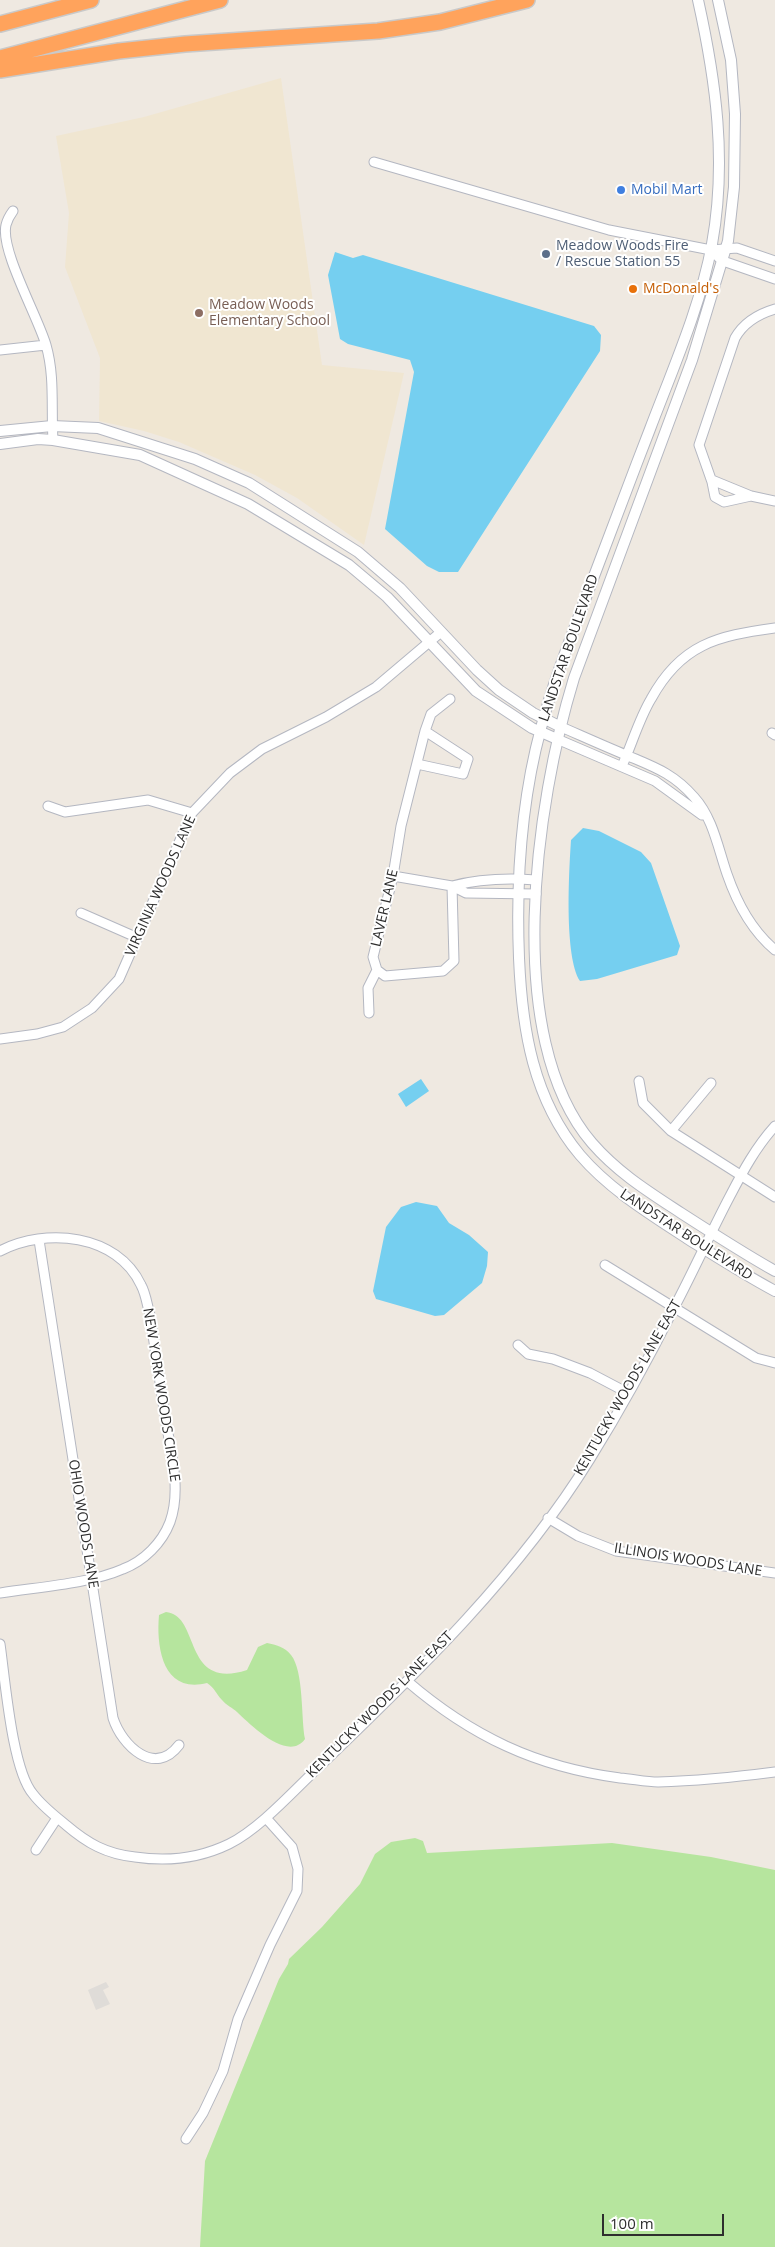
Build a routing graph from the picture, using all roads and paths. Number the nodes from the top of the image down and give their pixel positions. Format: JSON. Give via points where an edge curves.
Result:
{"nodes":[{"id":1,"x":50,"y":0,"type":"edge"},
{"id":2,"x":91,"y":0,"type":"edge"},
{"id":3,"x":220,"y":0,"type":"edge"},
{"id":4,"x":527,"y":0,"type":"edge"},
{"id":5,"x":698,"y":0,"type":"edge"},
{"id":6,"x":718,"y":0,"type":"edge"},
{"id":7,"x":0,"y":15,"type":"edge"},
{"id":8,"x":0,"y":24,"type":"edge"},
{"id":9,"x":0,"y":58,"type":"edge"},
{"id":10,"x":0,"y":70,"type":"edge"},
{"id":11,"x":374,"y":162,"type":"dead end"},
{"id":12,"x":13,"y":211,"type":"dead end"},
{"id":13,"x":727,"y":248,"type":"junction"},
{"id":14,"x":711,"y":250,"type":"junction"},
{"id":15,"x":723,"y":261,"type":"junction"},
{"id":16,"x":775,"y":261,"type":"edge"},
{"id":17,"x":775,"y":279,"type":"edge"},
{"id":18,"x":775,"y":309,"type":"edge"},
{"id":19,"x":46,"y":345,"type":"junction"},
{"id":20,"x":0,"y":350,"type":"edge"},
{"id":21,"x":52,"y":426,"type":"junction"},
{"id":22,"x":0,"y":430,"type":"edge"},
{"id":23,"x":38,"y":439,"type":"junction"},
{"id":24,"x":53,"y":440,"type":"junction"},
{"id":25,"x":0,"y":444,"type":"edge"},
{"id":26,"x":712,"y":480,"type":"junction"},
{"id":27,"x":751,"y":496,"type":"junction"},
{"id":28,"x":775,"y":501,"type":"edge"},
{"id":29,"x":775,"y":628,"type":"edge"},
{"id":30,"x":441,"y":632,"type":"junction"},
{"id":31,"x":430,"y":641,"type":"junction"},
{"id":32,"x":450,"y":699,"type":"dead end"},
{"id":33,"x":544,"y":720,"type":"junction"},
{"id":34,"x":559,"y":726,"type":"junction"},
{"id":35,"x":425,"y":731,"type":"junction"},
{"id":36,"x":540,"y":732,"type":"junction"},
{"id":37,"x":556,"y":739,"type":"junction"},
{"id":38,"x":627,"y":756,"type":"junction"},
{"id":39,"x":418,"y":764,"type":"junction"},
{"id":40,"x":622,"y":766,"type":"junction"},
{"id":41,"x":48,"y":806,"type":"dead end"},
{"id":42,"x":192,"y":813,"type":"junction"},
{"id":43,"x":706,"y":818,"type":"junction"},
{"id":44,"x":393,"y":876,"type":"junction"},
{"id":45,"x":518,"y":879,"type":"junction"},
{"id":46,"x":536,"y":880,"type":"junction"},
{"id":47,"x":452,"y":886,"type":"junction"},
{"id":48,"x":518,"y":894,"type":"junction"},
{"id":49,"x":536,"y":894,"type":"junction"},
{"id":50,"x":81,"y":913,"type":"dead end"},
{"id":51,"x":138,"y":938,"type":"junction"},
{"id":52,"x":775,"y":950,"type":"edge"},
{"id":53,"x":377,"y":970,"type":"junction"},
{"id":54,"x":369,"y":1013,"type":"dead end"},
{"id":55,"x":0,"y":1039,"type":"edge"},
{"id":56,"x":639,"y":1081,"type":"dead end"},
{"id":57,"x":710,"y":1083,"type":"dead end"},
{"id":58,"x":775,"y":1126,"type":"edge"},
{"id":59,"x":671,"y":1131,"type":"junction"},
{"id":60,"x":740,"y":1176,"type":"junction"},
{"id":61,"x":775,"y":1197,"type":"edge"},
{"id":62,"x":711,"y":1232,"type":"junction"},
{"id":63,"x":39,"y":1240,"type":"junction"},
{"id":64,"x":703,"y":1248,"type":"junction"},
{"id":65,"x":0,"y":1251,"type":"edge"},
{"id":66,"x":605,"y":1265,"type":"dead end"},
{"id":67,"x":775,"y":1271,"type":"edge"},
{"id":68,"x":775,"y":1291,"type":"edge"},
{"id":69,"x":675,"y":1306,"type":"junction"},
{"id":70,"x":518,"y":1345,"type":"dead end"},
{"id":71,"x":775,"y":1363,"type":"edge"},
{"id":72,"x":628,"y":1393,"type":"junction"},
{"id":73,"x":548,"y":1518,"type":"junction"},
{"id":74,"x":775,"y":1573,"type":"edge"},
{"id":75,"x":91,"y":1578,"type":"junction"},
{"id":76,"x":0,"y":1593,"type":"edge"},
{"id":77,"x":0,"y":1644,"type":"edge"},
{"id":78,"x":407,"y":1681,"type":"junction"},
{"id":79,"x":179,"y":1745,"type":"dead end"},
{"id":80,"x":775,"y":1772,"type":"edge"},
{"id":81,"x":57,"y":1818,"type":"junction"},
{"id":82,"x":266,"y":1818,"type":"junction"},
{"id":83,"x":36,"y":1850,"type":"dead end"},
{"id":84,"x":186,"y":2139,"type":"dead end"}],
"edges":[{"from":1,"to":7,"type":"highway"},
{"from":2,"to":8,"type":"highway"},
{"from":3,"to":9,"type":"highway"},
{"from":4,"to":10,"type":"highway","via":[[440,22],[378,31],[185,44]]},
{"from":5,"to":14,"type":"street","name":"LANDSTAR BOULEVARD","via":[[719,118],[719,189]]},
{"from":6,"to":13,"type":"street","name":"LANDSTAR BOULEVARD","via":[[731,60],[735,114],[734,187]]},
{"from":11,"to":14,"type":"street","via":[[609,230]]},
{"from":12,"to":19,"type":"street","via":[[5,226],[13,267]]},
{"from":13,"to":14,"type":"street"},
{"from":13,"to":15,"type":"street","name":"LANDSTAR BOULEVARD"},
{"from":13,"to":16,"type":"street","via":[[737,248]]},
{"from":14,"to":15,"type":"street"},
{"from":14,"to":33,"type":"street","name":"LANDSTAR BOULEVARD","via":[[683,342],[560,667]]},
{"from":15,"to":17,"type":"street"},
{"from":15,"to":34,"type":"street","name":"LANDSTAR BOULEVARD","via":[[686,378]]},
{"from":18,"to":26,"type":"street","via":[[741,326],[734,338],[699,444]]},
{"from":19,"to":20,"type":"street"},
{"from":19,"to":21,"type":"street","via":[[52,376]]},
{"from":21,"to":22,"type":"street"},
{"from":21,"to":23,"type":"street"},
{"from":21,"to":24,"type":"street"},
{"from":21,"to":30,"type":"street","via":[[98,428],[144,441],[249,483],[358,552],[400,588]]},
{"from":23,"to":24,"type":"street"},
{"from":23,"to":25,"type":"street"},
{"from":24,"to":31,"type":"street","via":[[140,454],[248,504],[349,565],[387,597]]},
{"from":26,"to":27,"type":"street"},
{"from":26,"to":27,"type":"street","via":[[715,497],[724,502]]},
{"from":27,"to":28,"type":"street"},
{"from":29,"to":38,"type":"street","via":[[713,640],[679,660],[650,699]]},
{"from":30,"to":31,"type":"street","name":"VIRGINIA WOODS LANE"},
{"from":30,"to":33,"type":"street","via":[[498,690]]},
{"from":31,"to":36,"type":"street","via":[[476,690]]},
{"from":31,"to":42,"type":"street","name":"VIRGINIA WOODS LANE","via":[[376,687],[326,717],[262,748],[230,773]]},
{"from":32,"to":35,"type":"street","name":"LAVER LANE","via":[[431,714]]},
{"from":33,"to":34,"type":"street"},
{"from":33,"to":36,"type":"street","name":"LANDSTAR BOULEVARD"},
{"from":34,"to":37,"type":"street","name":"LANDSTAR BOULEVARD"},
{"from":34,"to":38,"type":"street"},
{"from":35,"to":39,"type":"street","name":"LAVER LANE"},
{"from":35,"to":39,"type":"street","via":[[468,759],[463,774]]},
{"from":36,"to":37,"type":"street"},
{"from":36,"to":45,"type":"street","name":"LANDSTAR BOULEVARD","via":[[527,801]]},
{"from":37,"to":40,"type":"street"},
{"from":37,"to":46,"type":"street","name":"LANDSTAR BOULEVARD"},
{"from":38,"to":40,"type":"street"},
{"from":38,"to":43,"type":"street","via":[[656,766],[678,781],[695,798]]},
{"from":39,"to":44,"type":"street","name":"LAVER LANE","via":[[401,826]]},
{"from":40,"to":43,"type":"street","via":[[655,781]]},
{"from":41,"to":42,"type":"street","via":[[65,812],[148,800]]},
{"from":42,"to":51,"type":"street","name":"VIRGINIA WOODS LANE"},
{"from":43,"to":52,"type":"street","via":[[740,907],[763,940]]},
{"from":44,"to":47,"type":"street"},
{"from":44,"to":53,"type":"street","name":"LAVER LANE","via":[[373,957]]},
{"from":45,"to":46,"type":"street"},
{"from":45,"to":47,"type":"street","via":[[466,882]]},
{"from":45,"to":48,"type":"street","name":"LANDSTAR BOULEVARD"},
{"from":46,"to":49,"type":"street","name":"LANDSTAR BOULEVARD"},
{"from":47,"to":48,"type":"street","via":[[466,893]]},
{"from":47,"to":53,"type":"street","via":[[454,961],[443,972],[385,976]]},
{"from":48,"to":49,"type":"street"},
{"from":48,"to":64,"type":"street","name":"LANDSTAR BOULEVARD","via":[[520,981],[525,1026],[532,1063],[551,1113],[580,1155],[614,1189]]},
{"from":49,"to":62,"type":"street","name":"LANDSTAR BOULEVARD","via":[[537,981],[542,1023],[550,1063],[568,1106],[592,1143],[628,1178]]},
{"from":50,"to":51,"type":"street"},
{"from":51,"to":55,"type":"street","name":"VIRGINIA WOODS LANE","via":[[119,979],[92,1008],[63,1026],[37,1034]]},
{"from":53,"to":54,"type":"street","via":[[368,988]]},
{"from":56,"to":59,"type":"street","via":[[643,1103]]},
{"from":57,"to":59,"type":"street"},
{"from":58,"to":60,"type":"street","name":"KENTUCKY WOODS LANE EAST","via":[[760,1142]]},
{"from":59,"to":60,"type":"street"},
{"from":60,"to":61,"type":"street"},
{"from":60,"to":62,"type":"street","name":"KENTUCKY WOODS LANE EAST"},
{"from":62,"to":64,"type":"street","name":"KENTUCKY WOODS LANE EAST"},
{"from":62,"to":67,"type":"street","name":"LANDSTAR BOULEVARD"},
{"from":63,"to":65,"type":"street"},
{"from":63,"to":75,"type":"street","name":"OHIO WOODS LANE"},
{"from":63,"to":75,"type":"street","name":"NEW YORK WOODS CIRCLE","via":[[65,1238],[95,1244],[116,1256],[135,1275],[150,1315],[176,1486],[170,1521],[152,1549],[134,1564]]},
{"from":64,"to":68,"type":"street","name":"LANDSTAR BOULEVARD"},
{"from":64,"to":69,"type":"street","name":"KENTUCKY WOODS LANE EAST"},
{"from":66,"to":69,"type":"street"},
{"from":69,"to":71,"type":"street","via":[[756,1358]]},
{"from":69,"to":72,"type":"street","name":"KENTUCKY WOODS LANE EAST"},
{"from":70,"to":72,"type":"street","via":[[528,1354],[553,1359],[590,1373]]},
{"from":72,"to":73,"type":"street","name":"KENTUCKY WOODS LANE EAST","via":[[589,1461]]},
{"from":73,"to":74,"type":"street","name":"ILLINOIS WOODS LANE","via":[[578,1536],[616,1551]]},
{"from":73,"to":78,"type":"street","name":"KENTUCKY WOODS LANE EAST","via":[[485,1600]]},
{"from":75,"to":76,"type":"street","name":"NEW YORK WOODS CIRCLE"},
{"from":75,"to":79,"type":"street","name":"OHIO WOODS LANE","via":[[113,1718],[121,1738],[135,1752],[154,1758],[173,1754]]},
{"from":77,"to":81,"type":"street","name":"KENTUCKY WOODS LANE EAST","via":[[18,1763],[31,1793]]},
{"from":78,"to":80,"type":"street","via":[[434,1704],[485,1737],[529,1756],[590,1774],[657,1782]]},
{"from":78,"to":82,"type":"street","name":"KENTUCKY WOODS LANE EAST"},
{"from":81,"to":82,"type":"street","name":"KENTUCKY WOODS LANE EAST","via":[[87,1842],[122,1856],[151,1860],[192,1858],[231,1843]]},
{"from":81,"to":83,"type":"street"},
{"from":82,"to":84,"type":"street","via":[[292,1847],[298,1869],[297,1891],[238,2019],[222,2071],[203,2113]]}]}
